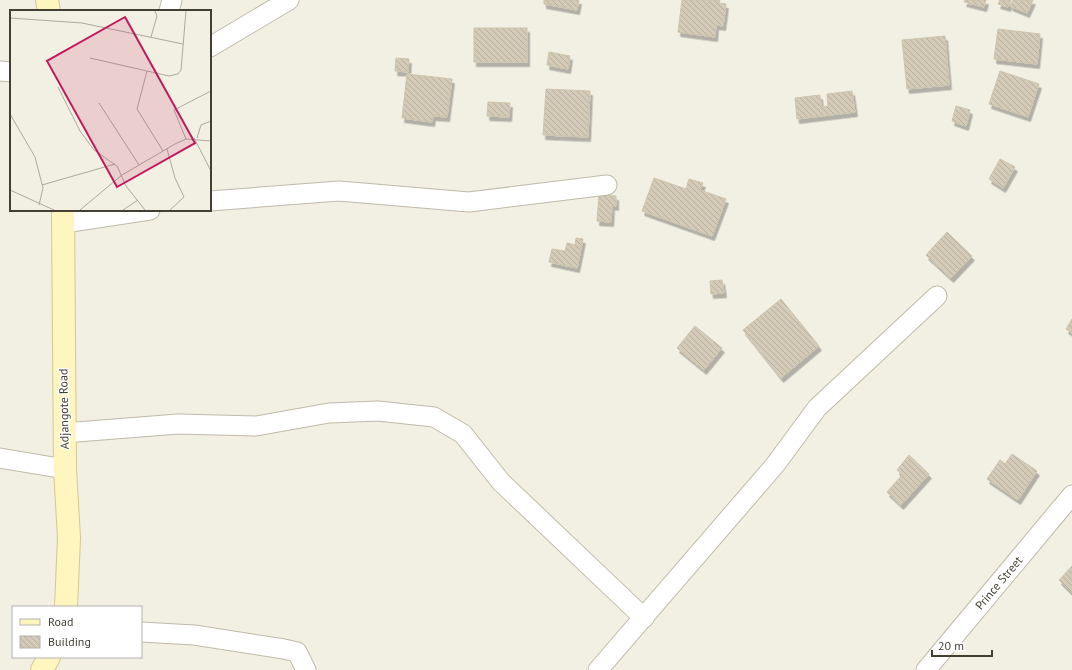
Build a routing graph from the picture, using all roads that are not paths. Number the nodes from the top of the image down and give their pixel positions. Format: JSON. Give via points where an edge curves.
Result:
{"nodes":[{"id":1,"x":47,"y":0,"type":"edge"},
{"id":2,"x":172,"y":0,"type":"edge"},
{"id":3,"x":289,"y":0,"type":"edge"},
{"id":4,"x":49,"y":10,"type":"edge"},
{"id":5,"x":169,"y":10,"type":"edge"},
{"id":6,"x":211,"y":46,"type":"edge"},
{"id":7,"x":0,"y":71,"type":"edge"},
{"id":8,"x":10,"y":72,"type":"edge"},
{"id":9,"x":607,"y":185,"type":"dead end"},
{"id":10,"x":211,"y":201,"type":"edge"},
{"id":11,"x":138,"y":211,"type":"edge"},
{"id":12,"x":64,"y":217,"type":"edge"},
{"id":13,"x":937,"y":296,"type":"dead end"},
{"id":14,"x":64,"y":433,"type":"junction"},
{"id":15,"x":0,"y":458,"type":"edge"},
{"id":16,"x":65,"y":469,"type":"junction"},
{"id":17,"x":1072,"y":495,"type":"edge"},
{"id":18,"x":66,"y":606,"type":"edge"},
{"id":19,"x":644,"y":618,"type":"junction"},
{"id":20,"x":142,"y":632,"type":"edge"},
{"id":21,"x":48,"y":658,"type":"edge"},
{"id":22,"x":42,"y":670,"type":"edge"},
{"id":23,"x":306,"y":670,"type":"edge"},
{"id":24,"x":598,"y":670,"type":"edge"},
{"id":25,"x":926,"y":670,"type":"edge"}],
"edges":[{"from":1,"to":4,"type":"street"},
{"from":2,"to":5,"type":"street"},
{"from":3,"to":6,"type":"street"},
{"from":7,"to":8,"type":"street"},
{"from":9,"to":10,"type":"street","via":[[469,202],[339,191]]},
{"from":11,"to":12,"type":"street"},
{"from":12,"to":14,"type":"street","name":"Adjangote Road"},
{"from":13,"to":19,"type":"street","via":[[817,408],[788,449]]},
{"from":14,"to":16,"type":"street","name":"Adjangote Road"},
{"from":14,"to":19,"type":"street","via":[[178,424],[256,426],[329,413],[378,411],[434,417],[463,434],[501,482]]},
{"from":15,"to":16,"type":"street"},
{"from":16,"to":18,"type":"street","name":"Adjangote Road","via":[[69,538]]},
{"from":17,"to":25,"type":"street","name":"Prince Street"},
{"from":19,"to":24,"type":"street"},
{"from":20,"to":23,"type":"street","via":[[194,635],[297,652]]},
{"from":21,"to":22,"type":"street"}]}
